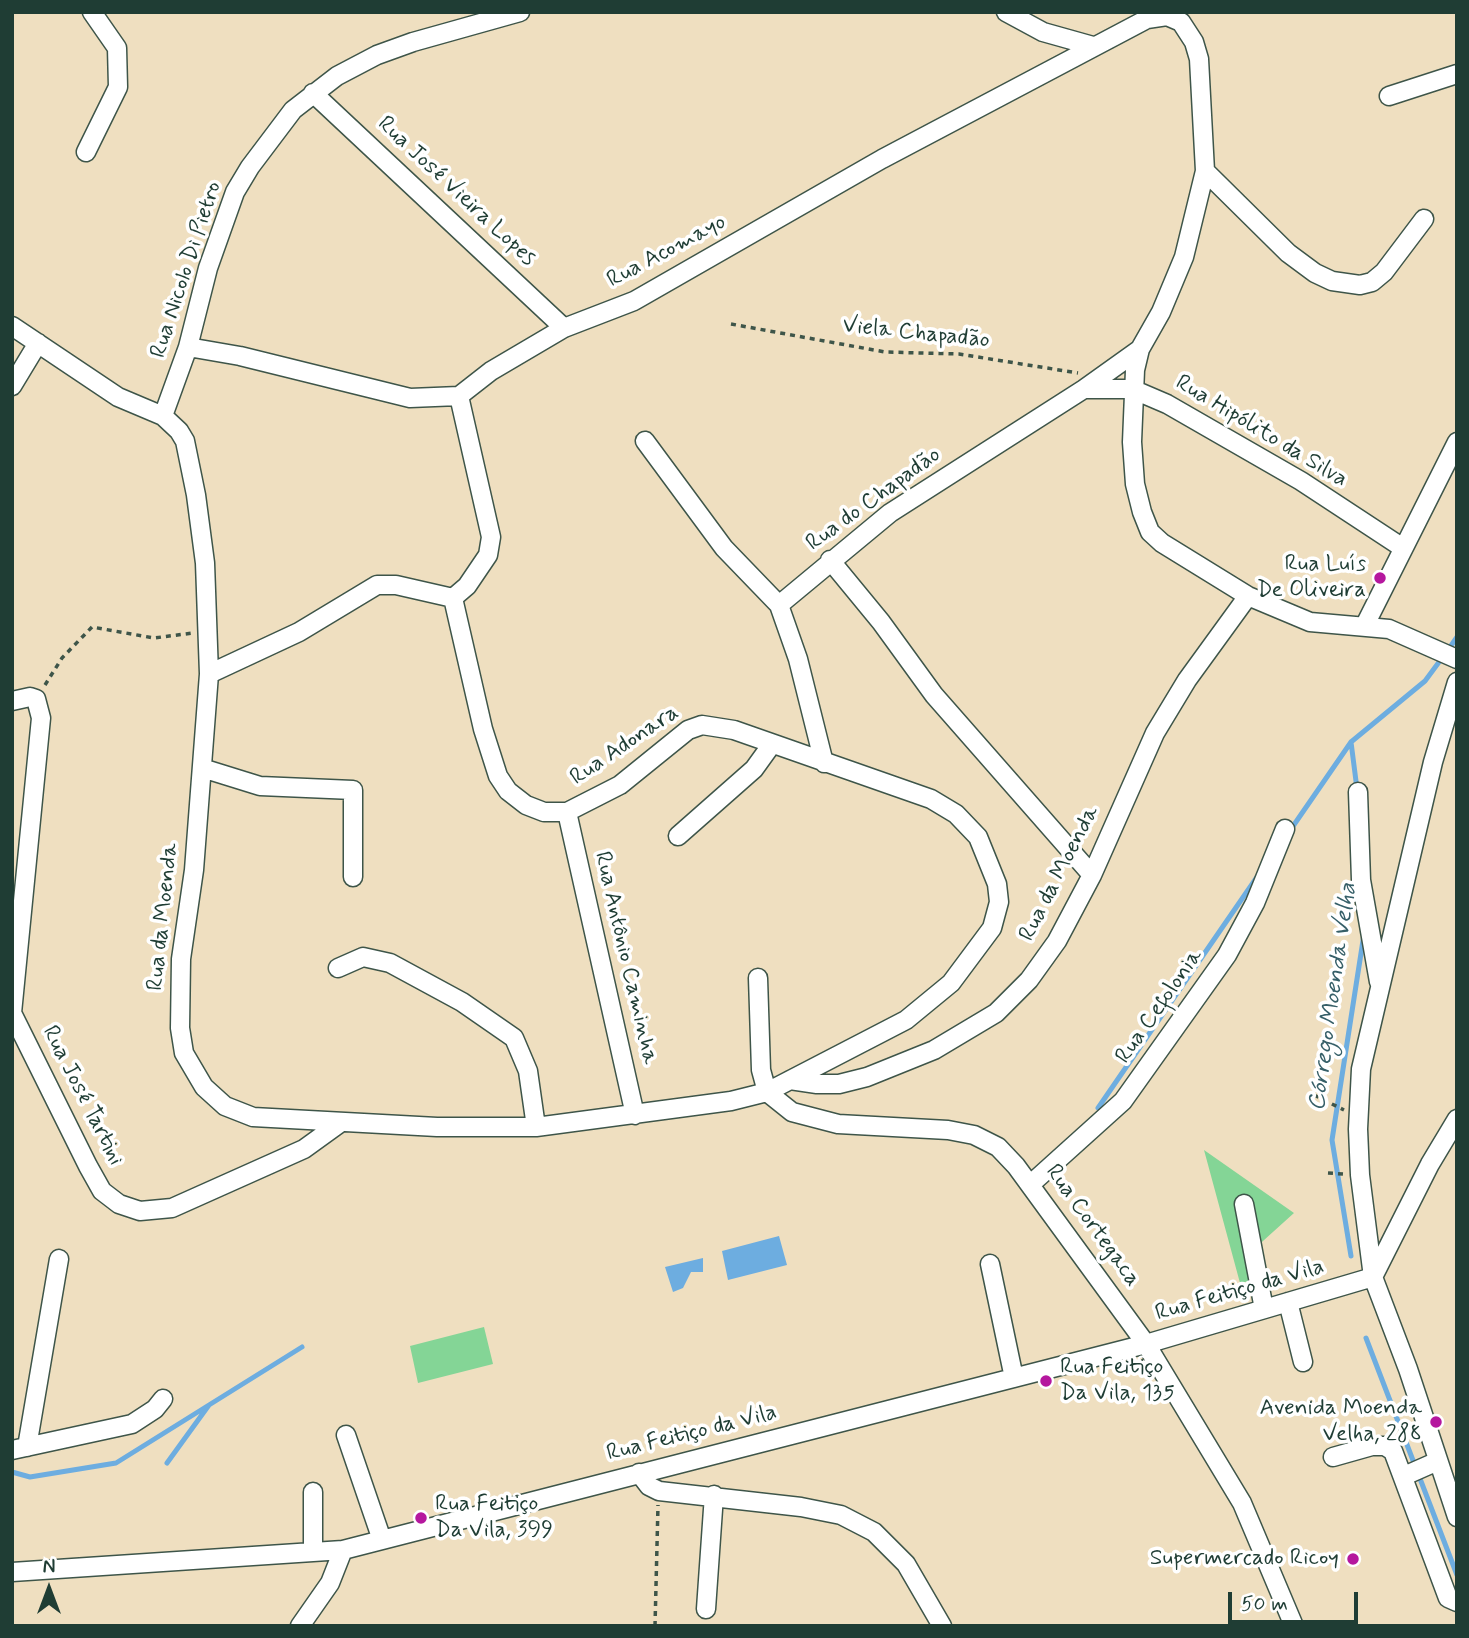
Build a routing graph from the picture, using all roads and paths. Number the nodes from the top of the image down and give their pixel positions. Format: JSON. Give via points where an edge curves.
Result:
{"nodes":[{"id":1,"x":92,"y":12,"type":"edge"},
{"id":2,"x":520,"y":12,"type":"edge"},
{"id":3,"x":1006,"y":12,"type":"edge"},
{"id":4,"x":1149,"y":15,"type":"edge"},
{"id":5,"x":1093,"y":47,"type":"junction"},
{"id":6,"x":1457,"y":74,"type":"edge"},
{"id":7,"x":313,"y":93,"type":"junction"},
{"id":8,"x":1389,"y":96,"type":"dead end"},
{"id":9,"x":86,"y":152,"type":"dead end"},
{"id":10,"x":1205,"y":171,"type":"junction"},
{"id":11,"x":1424,"y":219,"type":"dead end"},
{"id":12,"x":731,"y":324,"type":"dead end"},
{"id":13,"x":12,"y":326,"type":"edge"},
{"id":14,"x":564,"y":328,"type":"junction"},
{"id":15,"x":38,"y":343,"type":"junction"},
{"id":16,"x":188,"y":347,"type":"junction"},
{"id":17,"x":1140,"y":349,"type":"junction"},
{"id":18,"x":1090,"y":384,"type":"junction"},
{"id":19,"x":12,"y":386,"type":"edge"},
{"id":20,"x":1132,"y":389,"type":"junction"},
{"id":21,"x":459,"y":396,"type":"junction"},
{"id":22,"x":163,"y":416,"type":"junction"},
{"id":23,"x":645,"y":441,"type":"dead end"},
{"id":24,"x":1457,"y":442,"type":"edge"},
{"id":25,"x":1403,"y":548,"type":"junction"},
{"id":26,"x":830,"y":560,"type":"junction"},
{"id":27,"x":1248,"y":596,"type":"junction"},
{"id":28,"x":453,"y":598,"type":"junction"},
{"id":29,"x":779,"y":605,"type":"junction"},
{"id":30,"x":1364,"y":625,"type":"junction"},
{"id":31,"x":207,"y":631,"type":"junction"},
{"id":32,"x":1457,"y":659,"type":"edge"},
{"id":33,"x":209,"y":674,"type":"junction"},
{"id":34,"x":1457,"y":682,"type":"edge"},
{"id":35,"x":36,"y":699,"type":"junction"},
{"id":36,"x":12,"y":701,"type":"edge"},
{"id":37,"x":772,"y":744,"type":"junction"},
{"id":38,"x":824,"y":763,"type":"junction"},
{"id":39,"x":202,"y":768,"type":"junction"},
{"id":40,"x":1358,"y":792,"type":"dead end"},
{"id":41,"x":567,"y":812,"type":"junction"},
{"id":42,"x":1285,"y":829,"type":"dead end"},
{"id":43,"x":678,"y":836,"type":"dead end"},
{"id":44,"x":1092,"y":875,"type":"junction"},
{"id":45,"x":354,"y":877,"type":"dead end"},
{"id":46,"x":338,"y":968,"type":"dead end"},
{"id":47,"x":758,"y":978,"type":"dead end"},
{"id":48,"x":1380,"y":987,"type":"junction"},
{"id":49,"x":12,"y":1013,"type":"edge"},
{"id":50,"x":790,"y":1080,"type":"junction"},
{"id":51,"x":767,"y":1092,"type":"junction"},
{"id":52,"x":1314,"y":1095,"type":"dead end"},
{"id":53,"x":1352,"y":1114,"type":"dead end"},
{"id":54,"x":635,"y":1115,"type":"junction"},
{"id":55,"x":1457,"y":1119,"type":"edge"},
{"id":56,"x":340,"y":1123,"type":"junction"},
{"id":57,"x":536,"y":1127,"type":"junction"},
{"id":58,"x":1328,"y":1173,"type":"dead end"},
{"id":59,"x":1353,"y":1174,"type":"dead end"},
{"id":60,"x":1032,"y":1184,"type":"junction"},
{"id":61,"x":1244,"y":1204,"type":"dead end"},
{"id":62,"x":59,"y":1259,"type":"dead end"},
{"id":63,"x":990,"y":1264,"type":"dead end"},
{"id":64,"x":1373,"y":1277,"type":"junction"},
{"id":65,"x":1288,"y":1302,"type":"junction"},
{"id":66,"x":1264,"y":1309,"type":"junction"},
{"id":67,"x":1146,"y":1344,"type":"junction"},
{"id":68,"x":1303,"y":1362,"type":"dead end"},
{"id":69,"x":1014,"y":1378,"type":"junction"},
{"id":70,"x":163,"y":1399,"type":"dead end"},
{"id":71,"x":346,"y":1435,"type":"dead end"},
{"id":72,"x":20,"y":1448,"type":"edge"},
{"id":73,"x":1333,"y":1457,"type":"dead end"},
{"id":74,"x":1438,"y":1461,"type":"junction"},
{"id":75,"x":1404,"y":1476,"type":"junction"},
{"id":76,"x":649,"y":1483,"type":"junction"},
{"id":77,"x":313,"y":1492,"type":"dead end"},
{"id":78,"x":714,"y":1495,"type":"junction"},
{"id":79,"x":1457,"y":1517,"type":"edge"},
{"id":80,"x":382,"y":1540,"type":"junction"},
{"id":81,"x":343,"y":1550,"type":"junction"},
{"id":82,"x":313,"y":1551,"type":"junction"},
{"id":83,"x":12,"y":1572,"type":"edge"},
{"id":84,"x":1457,"y":1602,"type":"edge"},
{"id":85,"x":706,"y":1609,"type":"dead end"},
{"id":86,"x":300,"y":1626,"type":"edge"},
{"id":87,"x":655,"y":1626,"type":"edge"},
{"id":88,"x":943,"y":1626,"type":"edge"},
{"id":89,"x":1294,"y":1626,"type":"edge"}],
"edges":[{"from":1,"to":9,"type":"street","via":[[117,48],[118,87]]},
{"from":2,"to":7,"type":"street","name":"Rua Nicolo Di Pietro","via":[[377,55]]},
{"from":3,"to":5,"type":"street","via":[[1043,32]]},
{"from":4,"to":5,"type":"street"},
{"from":4,"to":10,"type":"street","via":[[1181,22],[1194,42],[1199,59]]},
{"from":5,"to":14,"type":"street","name":"Rua Acomayo","via":[[882,159],[634,301]]},
{"from":6,"to":8,"type":"street"},
{"from":7,"to":14,"type":"street","name":"Rua José Vieira Lopes"},
{"from":7,"to":16,"type":"street","name":"Rua Nicolo Di Pietro","via":[[279,127],[235,191],[208,268]]},
{"from":10,"to":11,"type":"street","via":[[1289,253],[1332,281],[1372,282]]},
{"from":10,"to":17,"type":"street","via":[[1184,257]]},
{"from":12,"to":18,"type":"path","name":"Viela Chapadão","via":[[885,352],[959,354],[1033,364]]},
{"from":13,"to":15,"type":"street","name":"Rua da Moenda"},
{"from":14,"to":21,"type":"street","name":"Rua Acomayo","via":[[491,371]]},
{"from":15,"to":19,"type":"street"},
{"from":15,"to":22,"type":"street","name":"Rua da Moenda","via":[[118,397]]},
{"from":16,"to":21,"type":"street","via":[[410,398]]},
{"from":16,"to":22,"type":"street","name":"Rua Nicolo Di Pietro"},
{"from":17,"to":18,"type":"street","name":"Rua do Chapadão"},
{"from":17,"to":20,"type":"street"},
{"from":18,"to":20,"type":"street","name":"Rua Hipólito da Silva"},
{"from":18,"to":26,"type":"street","name":"Rua do Chapadão","via":[[890,513]]},
{"from":20,"to":25,"type":"street","name":"Rua Hipólito da Silva","via":[[1240,444]]},
{"from":20,"to":27,"type":"street","via":[[1135,484],[1150,532]]},
{"from":21,"to":28,"type":"street","via":[[491,537],[488,555]]},
{"from":22,"to":31,"type":"street","name":"Rua da Moenda","via":[[179,431],[188,454],[202,544]]},
{"from":23,"to":29,"type":"street","via":[[724,548]]},
{"from":24,"to":25,"type":"street"},
{"from":25,"to":30,"type":"street"},
{"from":26,"to":29,"type":"street","name":"Rua do Chapadão"},
{"from":26,"to":44,"type":"street","via":[[934,695]]},
{"from":27,"to":30,"type":"street","via":[[1310,622],[1344,628]]},
{"from":27,"to":44,"type":"street","name":"Rua da Moenda","via":[[1155,733]]},
{"from":28,"to":33,"type":"street","via":[[377,585],[309,626]]},
{"from":28,"to":41,"type":"street","name":"Rua Adonara","via":[[482,729],[498,776],[526,805],[544,812]]},
{"from":29,"to":38,"type":"street"},
{"from":30,"to":32,"type":"street","via":[[1389,629]]},
{"from":31,"to":33,"type":"street","name":"Rua da Moenda"},
{"from":31,"to":35,"type":"path","via":[[154,638],[92,627],[62,658]]},
{"from":33,"to":39,"type":"street","name":"Rua da Moenda"},
{"from":34,"to":48,"type":"street","via":[[1433,762]]},
{"from":35,"to":36,"type":"street"},
{"from":35,"to":49,"type":"street","via":[[40,734]]},
{"from":37,"to":38,"type":"street","name":"Rua Adonara"},
{"from":37,"to":41,"type":"street","name":"Rua Adonara","via":[[734,730],[702,725],[688,730],[620,785]]},
{"from":37,"to":43,"type":"street","via":[[754,769]]},
{"from":38,"to":50,"type":"street","name":"Rua da Moenda","via":[[931,799],[956,814],[978,837],[997,884],[998,914],[987,937],[951,984],[905,1020]]},
{"from":39,"to":45,"type":"street","via":[[260,786],[353,790]]},
{"from":39,"to":56,"type":"street","name":"Rua da Moenda","via":[[181,959],[184,1053],[204,1087],[225,1106],[253,1117]]},
{"from":40,"to":48,"type":"street","via":[[1361,880]]},
{"from":41,"to":54,"type":"street","name":"Rua Antônio Caminha"},
{"from":42,"to":60,"type":"street","name":"Rua Cefolonia","via":[[1264,883],[1227,955],[1131,1090]]},
{"from":44,"to":50,"type":"street","name":"Rua da Moenda","via":[[1057,942],[1029,980],[996,1013],[934,1050],[867,1077],[839,1084]]},
{"from":46,"to":57,"type":"street","via":[[363,957],[390,963],[462,1002],[514,1038],[528,1071]]},
{"from":47,"to":51,"type":"street","via":[[761,1070]]},
{"from":48,"to":64,"type":"street","via":[[1361,1069],[1358,1129]]},
{"from":49,"to":56,"type":"street","name":"Rua José Tartini","via":[[88,1166],[103,1191],[119,1204],[140,1211],[172,1208],[304,1149]]},
{"from":50,"to":51,"type":"street","name":"Rua da Moenda"},
{"from":51,"to":54,"type":"street","name":"Rua da Moenda"},
{"from":51,"to":60,"type":"street","name":"Rua Cortegaca","via":[[792,1112],[838,1125],[974,1135],[998,1147]]},
{"from":52,"to":53,"type":"path"},
{"from":54,"to":57,"type":"street","name":"Rua da Moenda"},
{"from":55,"to":64,"type":"street"},
{"from":56,"to":57,"type":"street","name":"Rua da Moenda"},
{"from":58,"to":59,"type":"path"},
{"from":60,"to":67,"type":"street","name":"Rua Cortegaca"},
{"from":61,"to":66,"type":"street"},
{"from":62,"to":72,"type":"street"},
{"from":63,"to":69,"type":"street"},
{"from":64,"to":65,"type":"street","name":"Rua Feitiço da Vila"},
{"from":64,"to":74,"type":"street"},
{"from":65,"to":66,"type":"street","name":"Rua Feitiço da Vila"},
{"from":65,"to":68,"type":"street"},
{"from":66,"to":67,"type":"street","name":"Rua Feitiço da Vila"},
{"from":67,"to":69,"type":"street","name":"Rua Feitiço da Vila"},
{"from":67,"to":89,"type":"street","name":"Rua Cortegaca","via":[[1242,1503]]},
{"from":69,"to":76,"type":"street","name":"Rua Feitiço da Vila"},
{"from":70,"to":72,"type":"street","via":[[132,1424]]},
{"from":71,"to":80,"type":"street"},
{"from":73,"to":75,"type":"street","via":[[1385,1446],[1393,1451]]},
{"from":74,"to":75,"type":"street"},
{"from":74,"to":79,"type":"street"},
{"from":75,"to":84,"type":"street","via":[[1448,1598]]},
{"from":76,"to":78,"type":"street"},
{"from":76,"to":80,"type":"street","via":[[579,1489]]},
{"from":76,"to":87,"type":"path"},
{"from":77,"to":82,"type":"street"},
{"from":78,"to":85,"type":"street"},
{"from":78,"to":88,"type":"street","via":[[841,1515],[874,1532],[906,1564]]},
{"from":80,"to":81,"type":"street"},
{"from":81,"to":82,"type":"street"},
{"from":81,"to":86,"type":"street","via":[[325,1591]]},
{"from":82,"to":83,"type":"street"}]}
